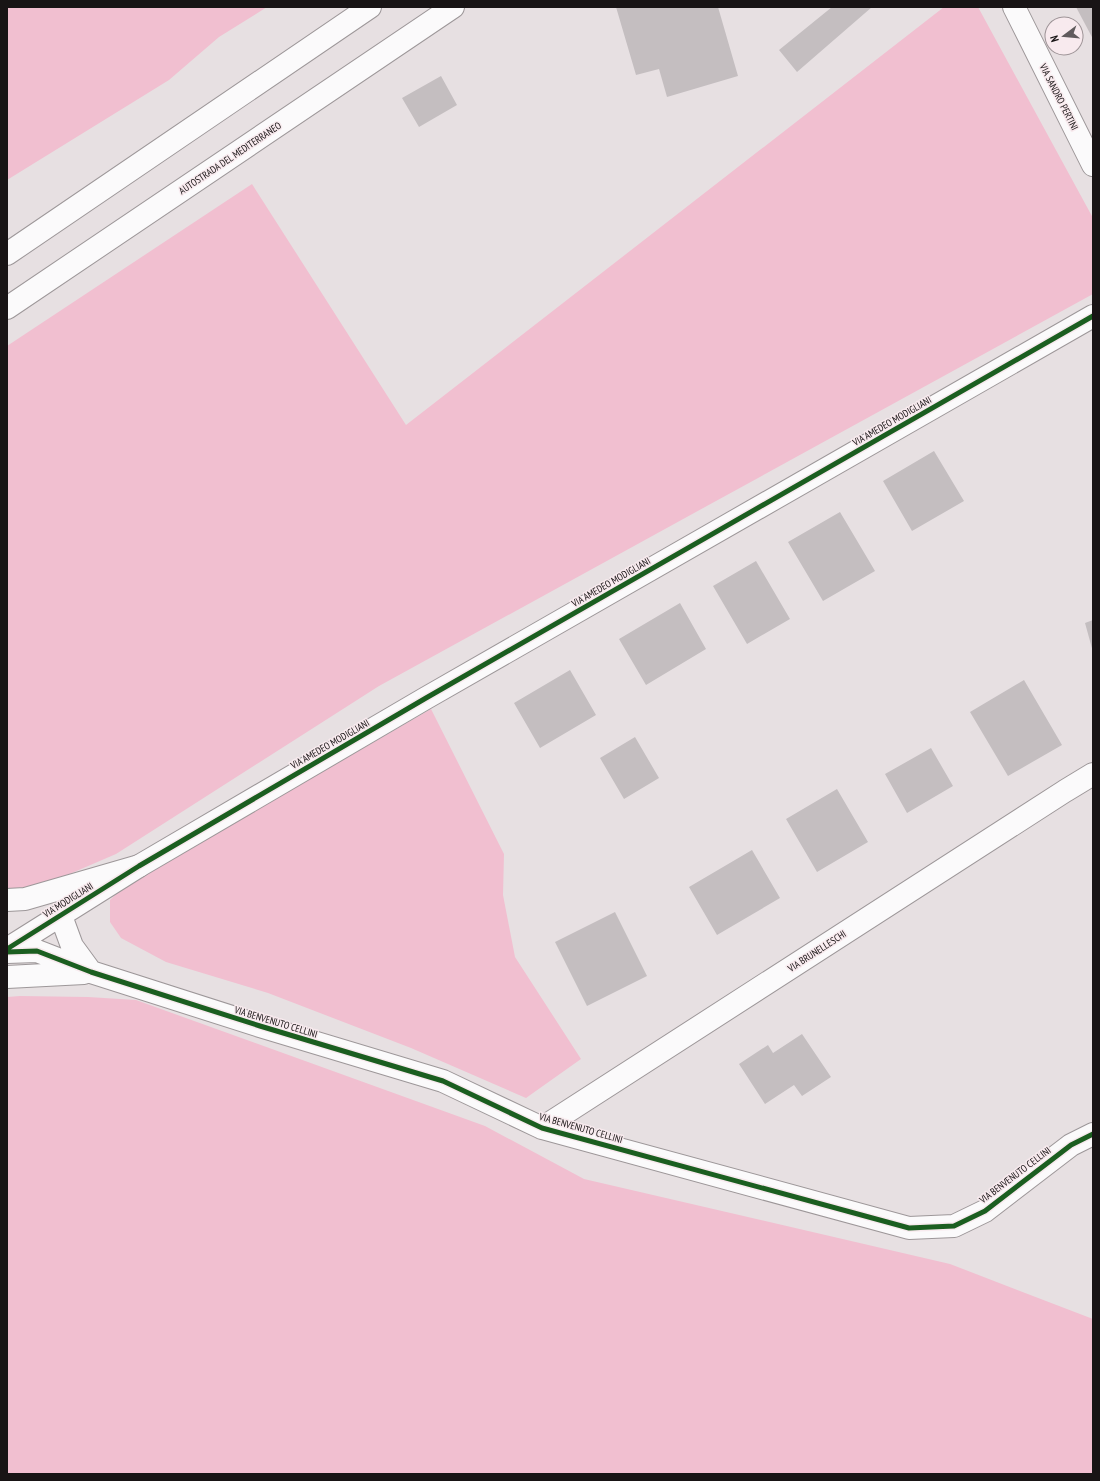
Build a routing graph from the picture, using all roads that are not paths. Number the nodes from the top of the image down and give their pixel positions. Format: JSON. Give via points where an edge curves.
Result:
{"nodes":[{"id":1,"x":370,"y":7,"type":"edge"},
{"id":2,"x":453,"y":7,"type":"edge"},
{"id":3,"x":1014,"y":7,"type":"edge"},
{"id":4,"x":1093,"y":165,"type":"edge"},
{"id":5,"x":7,"y":254,"type":"edge"},
{"id":6,"x":7,"y":308,"type":"edge"},
{"id":7,"x":1093,"y":316,"type":"edge"},
{"id":8,"x":1093,"y":774,"type":"edge"},
{"id":9,"x":139,"y":866,"type":"junction"},
{"id":10,"x":7,"y":900,"type":"edge"},
{"id":11,"x":61,"y":916,"type":"junction"},
{"id":12,"x":7,"y":952,"type":"edge"},
{"id":13,"x":91,"y":972,"type":"junction"},
{"id":14,"x":7,"y":977,"type":"edge"},
{"id":15,"x":542,"y":1128,"type":"junction"},
{"id":16,"x":1093,"y":1134,"type":"edge"}],
"edges":[{"from":1,"to":5,"type":"main road"},
{"from":2,"to":6,"type":"main road","name":"AUTOSTRADA DEL MEDITERRANEO"},
{"from":3,"to":4,"type":"main road","name":"VIA SANDRO PERTINI"},
{"from":7,"to":9,"type":"main road","name":"VIA AMEDEO MODIGLIANI","via":[[433,694]]},
{"from":8,"to":15,"type":"main road","name":"VIA BRUNELLESCHI"},
{"from":9,"to":10,"type":"main road","via":[[25,899]]},
{"from":9,"to":11,"type":"main road","name":"VIA MODIGLIANI"},
{"from":11,"to":12,"type":"main road","name":"VIA MODIGLIANI"},
{"from":11,"to":13,"type":"main road","via":[[72,946]]},
{"from":12,"to":13,"type":"main road","name":"VIA BENVENUTO CELLINI","via":[[24,961]]},
{"from":13,"to":14,"type":"main road","name":"VIA BENVENUTO CELLINI"},
{"from":13,"to":15,"type":"main road","name":"VIA BENVENUTO CELLINI","via":[[443,1081]]},
{"from":15,"to":16,"type":"main road","name":"VIA BENVENUTO CELLINI","via":[[909,1228],[954,1226],[985,1210],[1071,1145]]}]}
